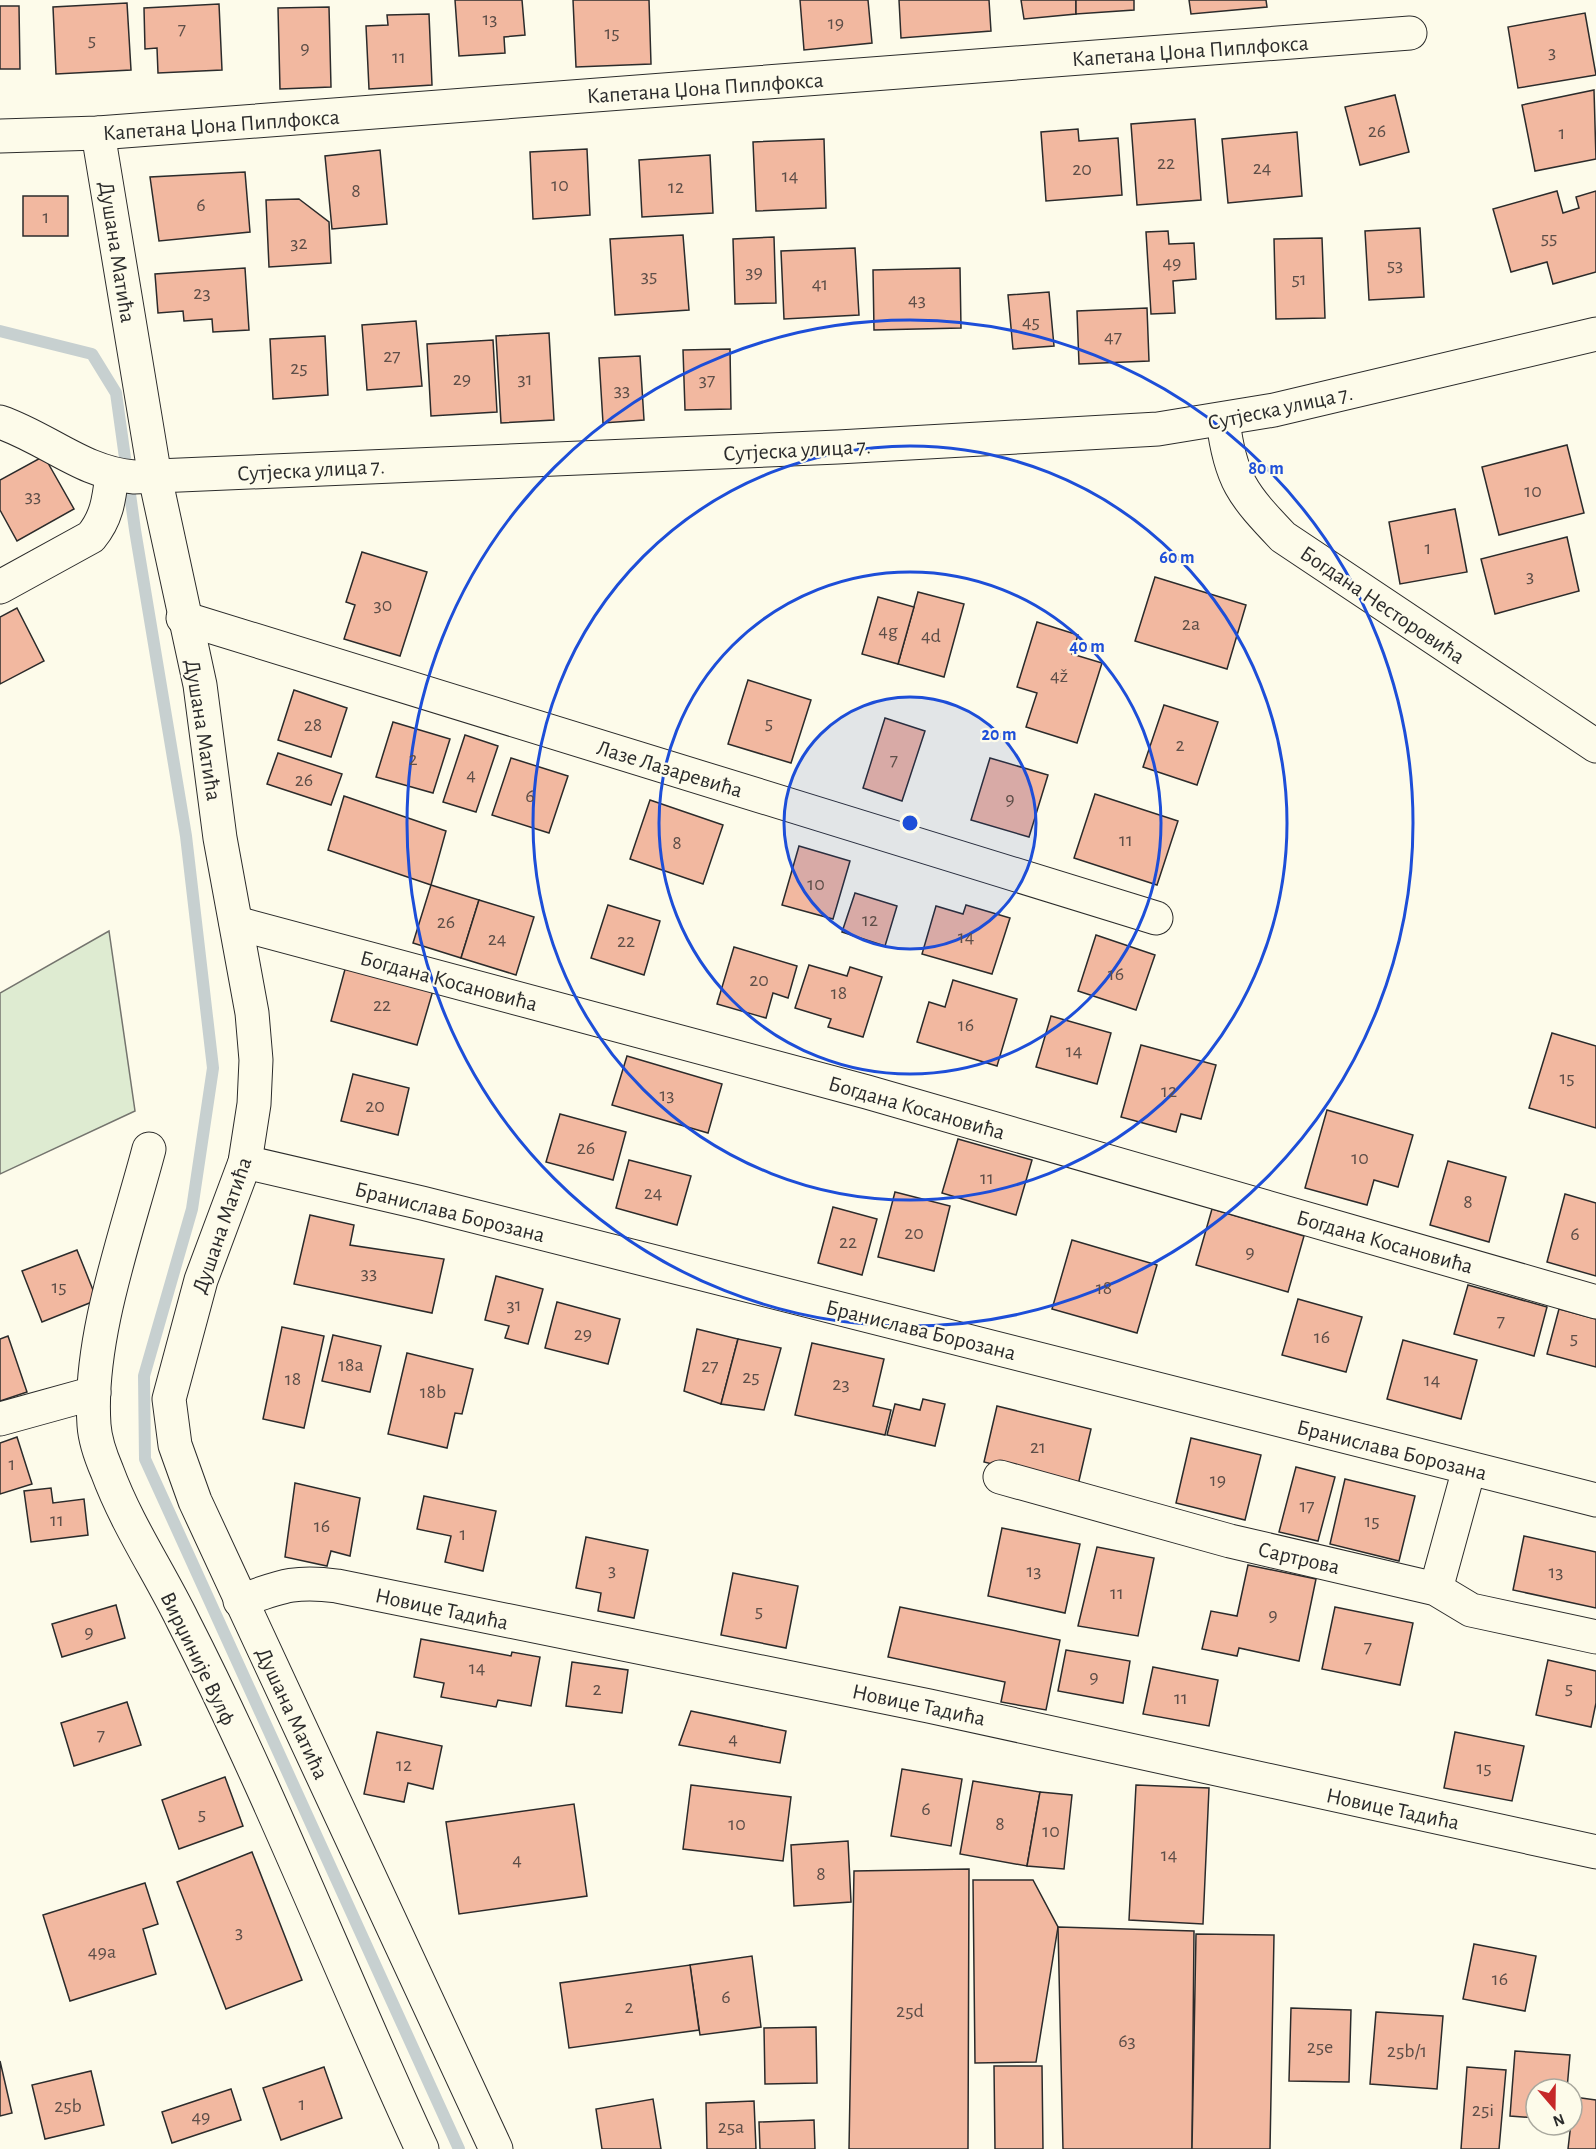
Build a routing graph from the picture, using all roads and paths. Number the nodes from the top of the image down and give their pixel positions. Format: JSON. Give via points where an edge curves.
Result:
{"nodes":[{"id":1,"x":1410,"y":33,"type":"dead end"},
{"id":2,"x":98,"y":133,"type":"junction"},
{"id":3,"x":0,"y":136,"type":"edge"},
{"id":4,"x":1596,"y":334,"type":"edge"},
{"id":5,"x":1223,"y":420,"type":"junction"},
{"id":6,"x":0,"y":422,"type":"edge"},
{"id":7,"x":112,"y":475,"type":"junction"},
{"id":8,"x":155,"y":477,"type":"junction"},
{"id":9,"x":0,"y":587,"type":"edge"},
{"id":10,"x":183,"y":618,"type":"junction"},
{"id":11,"x":1596,"y":746,"type":"edge"},
{"id":12,"x":1156,"y":918,"type":"dead end"},
{"id":13,"x":236,"y":923,"type":"junction"},
{"id":14,"x":148,"y":1149,"type":"dead end"},
{"id":15,"x":245,"y":1162,"type":"junction"},
{"id":16,"x":1596,"y":1302,"type":"edge"},
{"id":17,"x":94,"y":1393,"type":"junction"},
{"id":18,"x":0,"y":1419,"type":"edge"},
{"id":19,"x":1469,"y":1469,"type":"junction"},
{"id":20,"x":1000,"y":1477,"type":"dead end"},
{"id":21,"x":1596,"y":1500,"type":"edge"},
{"id":22,"x":1436,"y":1589,"type":"junction"},
{"id":23,"x":240,"y":1601,"type":"junction"},
{"id":24,"x":1596,"y":1637,"type":"edge"},
{"id":25,"x":1596,"y":1852,"type":"edge"},
{"id":26,"x":422,"y":2149,"type":"edge"},
{"id":27,"x":496,"y":2149,"type":"edge"}],
"edges":[{"from":1,"to":2,"type":"street","name":"Капетана Џона Пиплфокса"},
{"from":2,"to":3,"type":"street","name":"Капетана Џона Пиплфокса"},
{"from":2,"to":8,"type":"street","name":"Душана Матића"},
{"from":4,"to":5,"type":"street","name":"Сутјеска улица 7."},
{"from":5,"to":8,"type":"street","name":"Сутјеска улица 7.","via":[[1158,429],[837,447]]},
{"from":5,"to":11,"type":"street","name":"Богдана Несторовића","via":[[1235,478],[1256,509],[1283,537]]},
{"from":6,"to":7,"type":"street","name":"Сутјеска улица 7.","via":[[83,465]]},
{"from":7,"to":8,"type":"street","name":"Сутјеска улица 7."},
{"from":7,"to":9,"type":"street","via":[[102,524],[91,537]]},
{"from":8,"to":10,"type":"street","name":"Душана Матића"},
{"from":10,"to":12,"type":"street","name":"Лазе Лазаревића"},
{"from":10,"to":13,"type":"street","name":"Душана Матића","via":[[200,685],[220,838]]},
{"from":13,"to":15,"type":"street","name":"Душана Матића","via":[[256,1060]]},
{"from":13,"to":16,"type":"street","name":"Богдана Косановића","via":[[867,1092]]},
{"from":14,"to":17,"type":"street","name":"Вирџиније Вулф","via":[[102,1326]]},
{"from":15,"to":19,"type":"street","name":"Бранислава Борозана","via":[[422,1203]]},
{"from":15,"to":23,"type":"street","name":"Душана Матића","via":[[201,1280],[171,1389],[169,1410],[185,1476]]},
{"from":17,"to":18,"type":"street"},
{"from":17,"to":26,"type":"street","name":"Вирџиније Вулф","via":[[94,1427],[122,1510],[183,1620],[339,1958]]},
{"from":19,"to":21,"type":"street","name":"Бранислава Борозана"},
{"from":19,"to":22,"type":"street"},
{"from":20,"to":22,"type":"street","name":"Сартрова","via":[[1230,1541]]},
{"from":22,"to":24,"type":"street","name":"Сартрова","via":[[1471,1610]]},
{"from":23,"to":25,"type":"street","name":"Новице Тадића","via":[[291,1583],[337,1586],[929,1706]]},
{"from":23,"to":27,"type":"street","name":"Душана Матића"}]}
